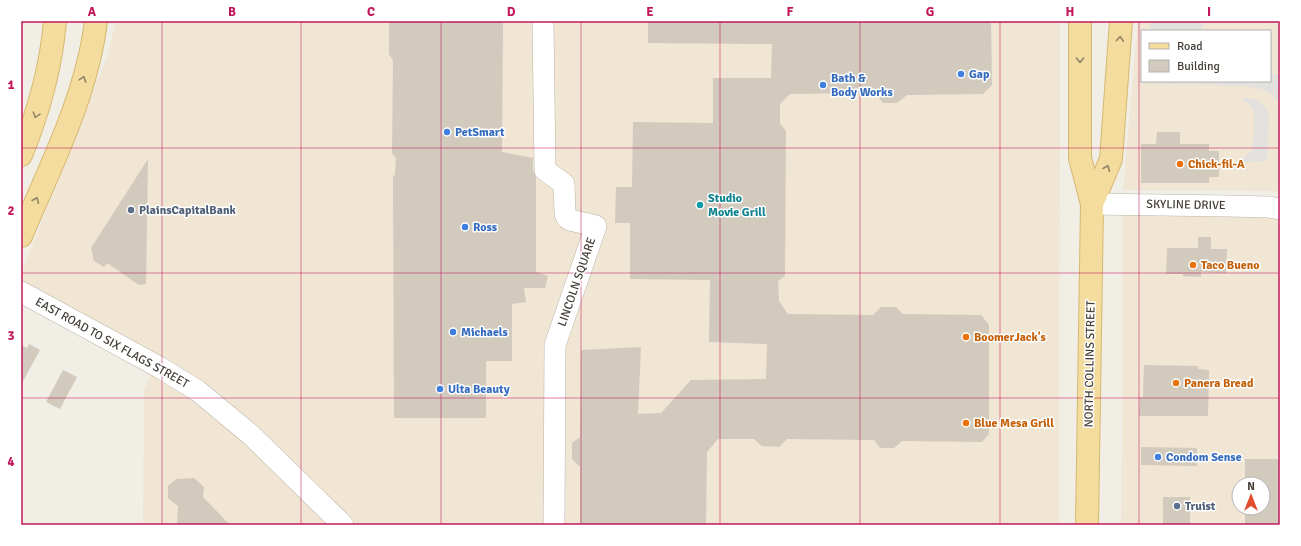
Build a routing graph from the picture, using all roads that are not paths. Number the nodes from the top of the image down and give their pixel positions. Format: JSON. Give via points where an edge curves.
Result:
{"nodes":[{"id":1,"x":55,"y":21,"type":"edge"},
{"id":2,"x":96,"y":21,"type":"edge"},
{"id":3,"x":543,"y":21,"type":"edge"},
{"id":4,"x":1080,"y":21,"type":"edge"},
{"id":5,"x":1121,"y":21,"type":"edge"},
{"id":6,"x":21,"y":155,"type":"edge"},
{"id":7,"x":1092,"y":204,"type":"junction"},
{"id":8,"x":1280,"y":209,"type":"edge"},
{"id":9,"x":21,"y":236,"type":"edge"},
{"id":10,"x":21,"y":292,"type":"edge"},
{"id":11,"x":343,"y":525,"type":"edge"},
{"id":12,"x":554,"y":525,"type":"edge"},
{"id":13,"x":1087,"y":525,"type":"edge"}],
"edges":[{"from":1,"to":6,"type":"main road","one_way":true,"via":[[45,87]]},
{"from":9,"to":2,"type":"main road","one_way":true,"via":[[72,116],[94,38]]},
{"from":3,"to":12,"type":"street","name":"LINCOLN SQUARE","via":[[545,170],[564,184],[567,218],[596,226],[555,345]]},
{"from":4,"to":7,"type":"main road","name":"NORTH COLLINS STREET","one_way":true,"via":[[1080,158]]},
{"from":7,"to":5,"type":"main road","name":"NORTH COLLINS STREET","one_way":true,"via":[[1110,159]]},
{"from":7,"to":8,"type":"street","name":"SKYLINE DRIVE"},
{"from":7,"to":13,"type":"main road","name":"NORTH COLLINS STREET"},
{"from":10,"to":11,"type":"street","name":"EAST ROAD TO SIX FLAGS STREET","via":[[153,363],[198,391],[251,435]]}]}
